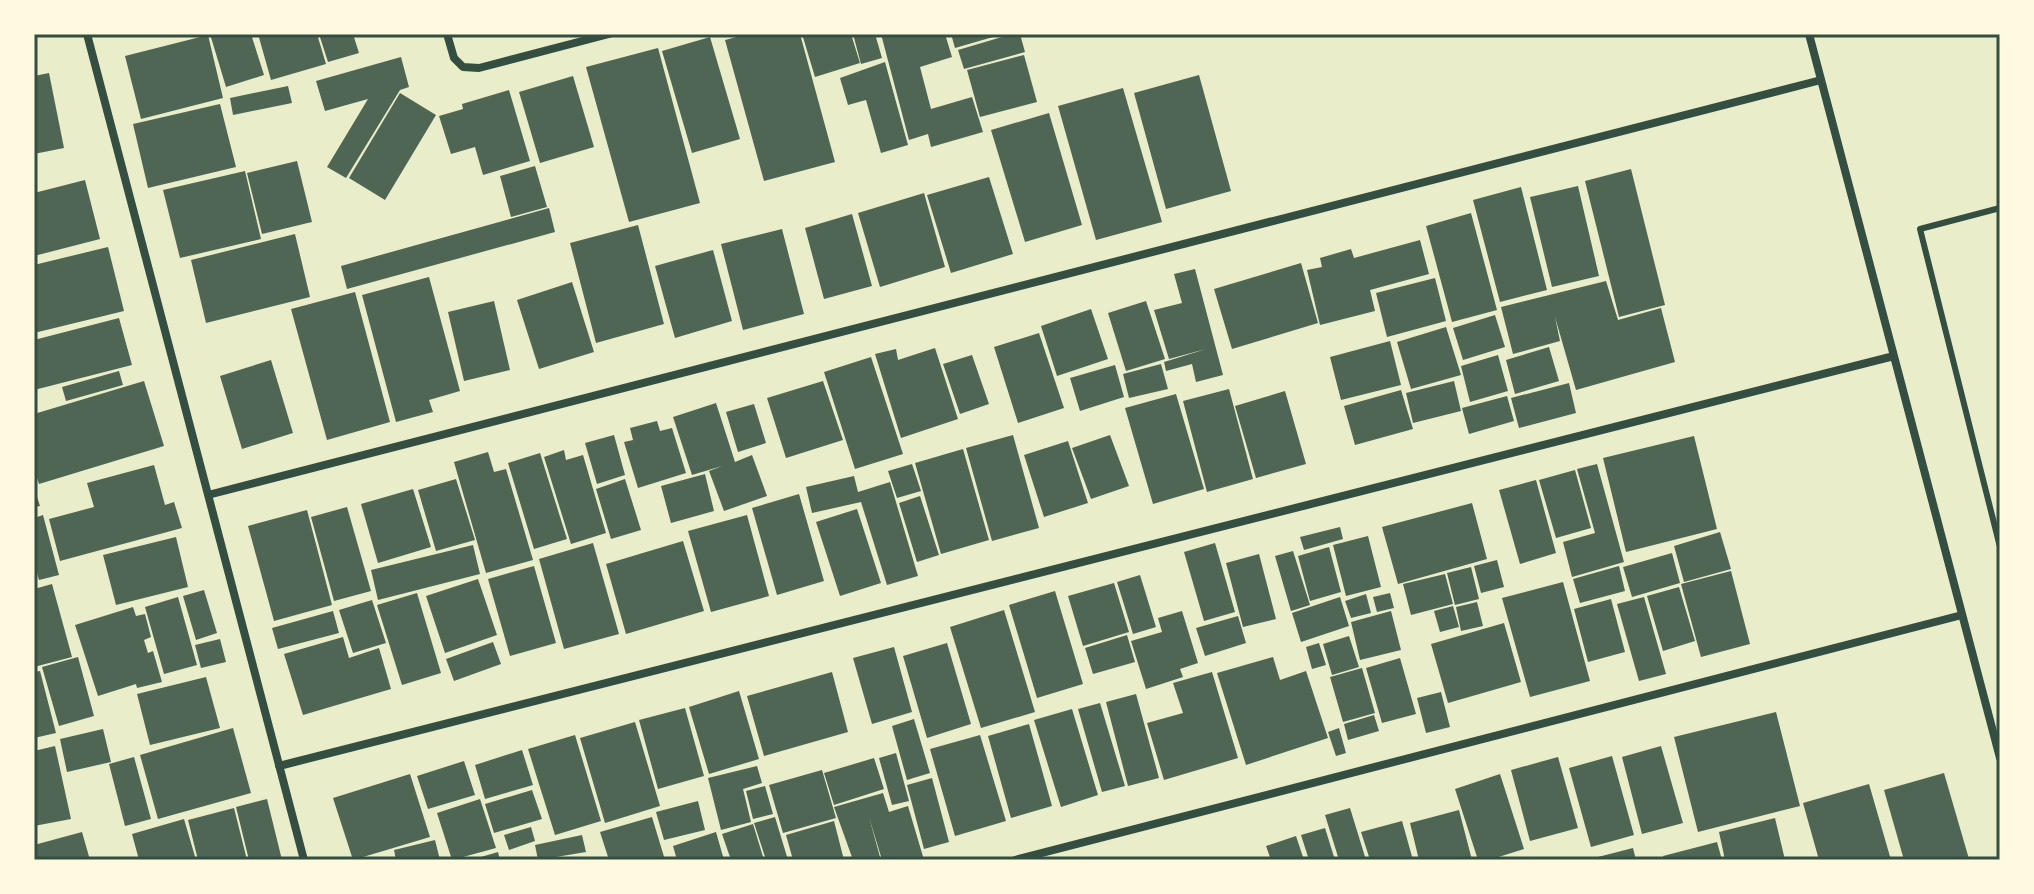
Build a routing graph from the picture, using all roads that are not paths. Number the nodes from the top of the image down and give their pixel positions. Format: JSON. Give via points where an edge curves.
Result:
{"nodes":[{"id":1,"x":87,"y":34,"type":"edge"},
{"id":2,"x":447,"y":34,"type":"edge"},
{"id":3,"x":609,"y":34,"type":"edge"},
{"id":4,"x":1809,"y":34,"type":"edge"},
{"id":5,"x":1821,"y":80,"type":"junction"},
{"id":6,"x":2000,"y":208,"type":"edge"},
{"id":7,"x":1894,"y":356,"type":"junction"},
{"id":8,"x":208,"y":495,"type":"junction"},
{"id":9,"x":2000,"y":547,"type":"edge"},
{"id":10,"x":1962,"y":615,"type":"junction"},
{"id":11,"x":2000,"y":758,"type":"edge"},
{"id":12,"x":279,"y":766,"type":"junction"},
{"id":13,"x":304,"y":860,"type":"edge"},
{"id":14,"x":1015,"y":860,"type":"edge"}],
"edges":[{"from":1,"to":8,"type":"street"},
{"from":2,"to":3,"type":"street","via":[[454,58],[463,67],[479,68]]},
{"from":4,"to":5,"type":"street"},
{"from":5,"to":7,"type":"street"},
{"from":5,"to":8,"type":"street"},
{"from":6,"to":9,"type":"lane","via":[[1920,229]]},
{"from":7,"to":10,"type":"street"},
{"from":7,"to":12,"type":"street"},
{"from":8,"to":12,"type":"street"},
{"from":10,"to":11,"type":"street"},
{"from":10,"to":14,"type":"street"},
{"from":12,"to":13,"type":"street"}]}
